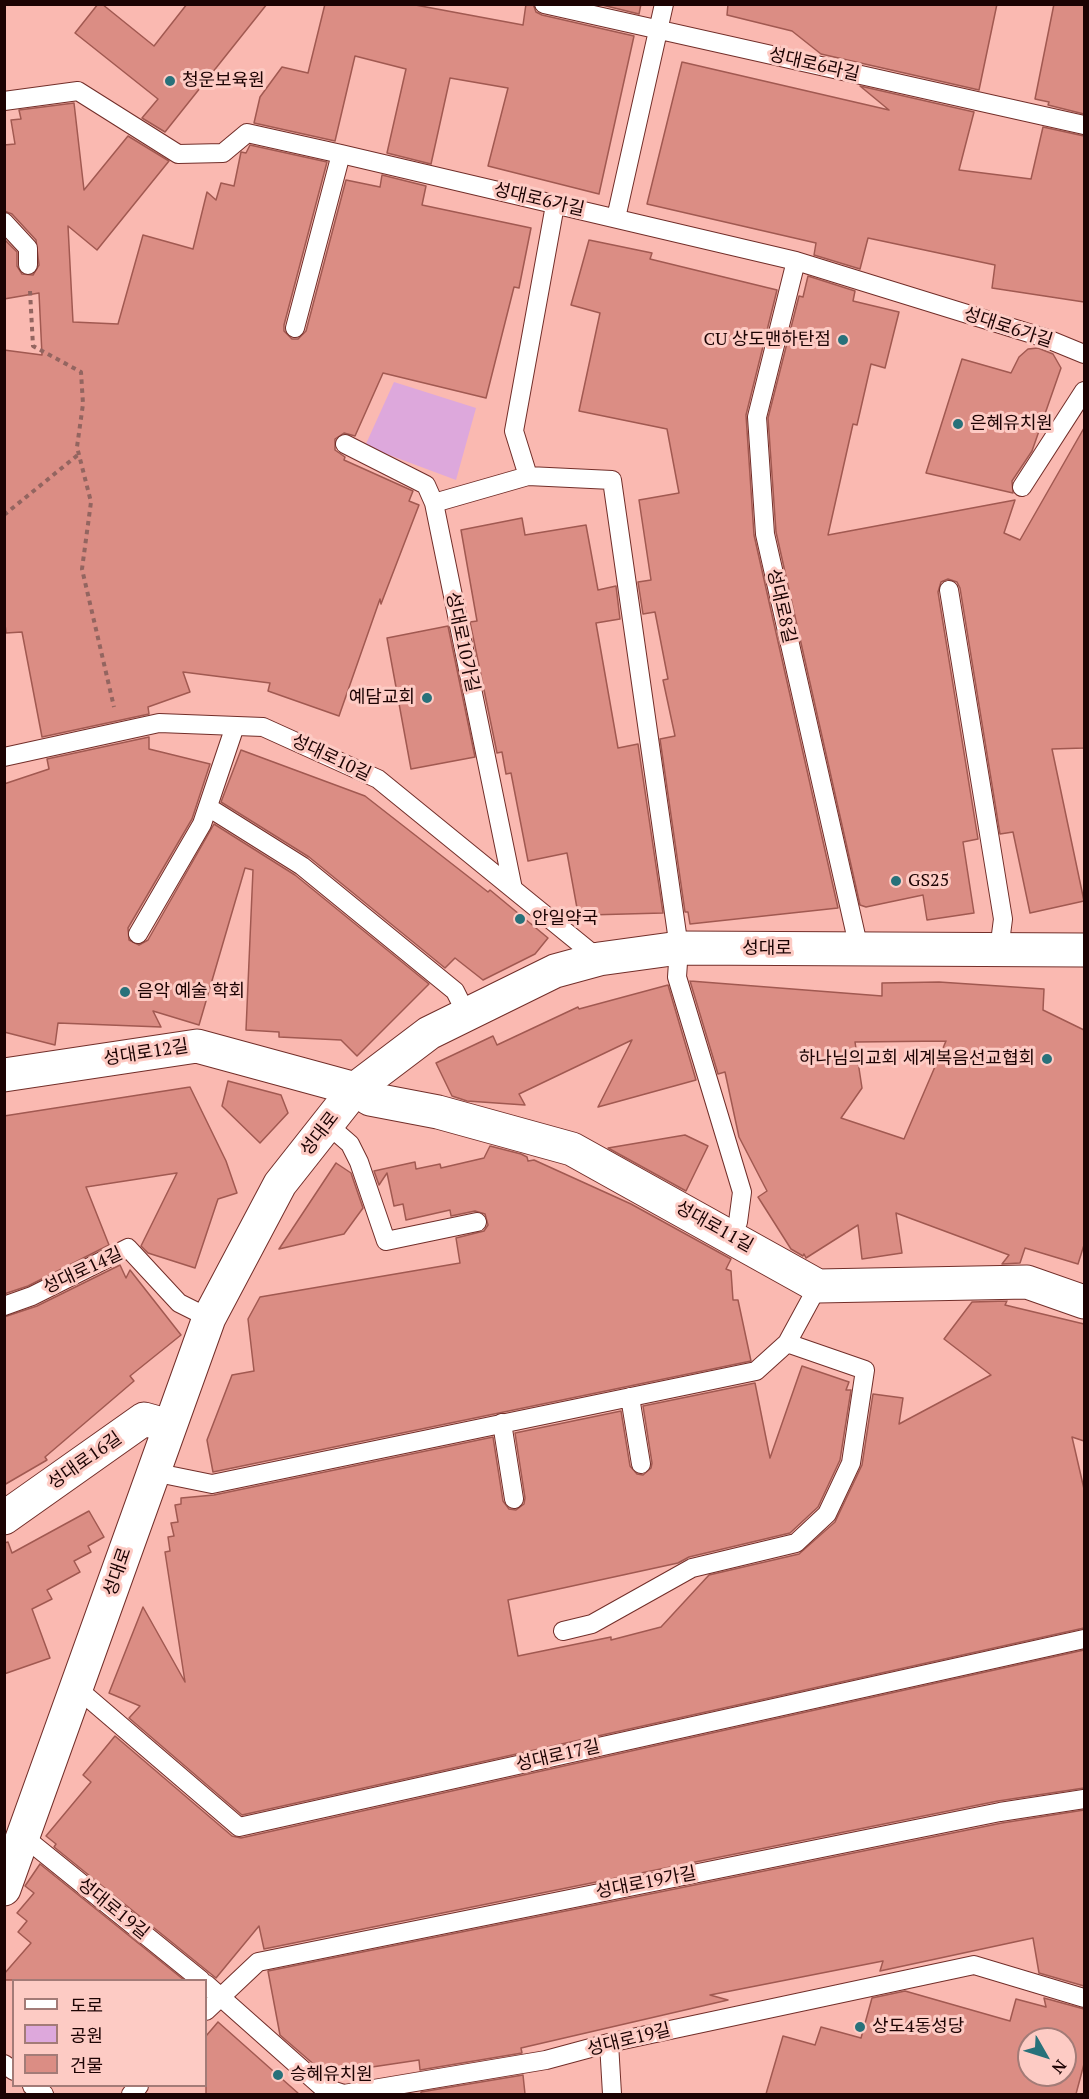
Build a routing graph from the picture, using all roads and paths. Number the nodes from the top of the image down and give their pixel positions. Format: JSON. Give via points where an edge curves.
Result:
{"nodes":[{"id":1,"x":544,"y":4,"type":"edge"},
{"id":2,"x":664,"y":4,"type":"edge"},
{"id":3,"x":658,"y":30,"type":"junction"},
{"id":4,"x":4,"y":101,"type":"edge"},
{"id":5,"x":1084,"y":124,"type":"edge"},
{"id":6,"x":341,"y":154,"type":"junction"},
{"id":7,"x":555,"y":205,"type":"junction"},
{"id":8,"x":616,"y":218,"type":"junction"},
{"id":9,"x":4,"y":222,"type":"edge"},
{"id":10,"x":796,"y":261,"type":"junction"},
{"id":11,"x":28,"y":265,"type":"joint"},
{"id":12,"x":296,"y":328,"type":"dead end"},
{"id":13,"x":1084,"y":354,"type":"edge"},
{"id":14,"x":1084,"y":391,"type":"edge"},
{"id":15,"x":345,"y":444,"type":"dead end"},
{"id":16,"x":79,"y":454,"type":"junction"},
{"id":17,"x":528,"y":476,"type":"junction"},
{"id":18,"x":1022,"y":488,"type":"dead end"},
{"id":19,"x":434,"y":503,"type":"junction"},
{"id":20,"x":4,"y":515,"type":"edge"},
{"id":21,"x":949,"y":590,"type":"dead end"},
{"id":22,"x":234,"y":726,"type":"junction"},
{"id":23,"x":120,"y":731,"type":"junction"},
{"id":24,"x":4,"y":757,"type":"edge"},
{"id":25,"x":207,"y":807,"type":"junction"},
{"id":26,"x":513,"y":889,"type":"junction"},
{"id":27,"x":138,"y":934,"type":"dead end"},
{"id":28,"x":679,"y":948,"type":"junction"},
{"id":29,"x":859,"y":949,"type":"junction"},
{"id":30,"x":999,"y":950,"type":"junction"},
{"id":31,"x":1084,"y":950,"type":"edge"},
{"id":32,"x":598,"y":959,"type":"junction"},
{"id":33,"x":467,"y":1015,"type":"junction"},
{"id":34,"x":4,"y":1075,"type":"edge"},
{"id":35,"x":355,"y":1089,"type":"junction"},
{"id":36,"x":327,"y":1124,"type":"junction"},
{"id":37,"x":477,"y":1222,"type":"dead end"},
{"id":38,"x":728,"y":1235,"type":"junction"},
{"id":39,"x":818,"y":1286,"type":"junction"},
{"id":40,"x":1083,"y":1298,"type":"edge"},
{"id":41,"x":4,"y":1306,"type":"edge"},
{"id":42,"x":209,"y":1318,"type":"junction"},
{"id":43,"x":787,"y":1343,"type":"junction"},
{"id":44,"x":630,"y":1397,"type":"junction"},
{"id":45,"x":502,"y":1424,"type":"junction"},
{"id":46,"x":169,"y":1426,"type":"junction"},
{"id":47,"x":641,"y":1464,"type":"dead end"},
{"id":48,"x":153,"y":1472,"type":"junction"},
{"id":49,"x":514,"y":1499,"type":"dead end"},
{"id":50,"x":4,"y":1518,"type":"edge"},
{"id":51,"x":563,"y":1630,"type":"dead end"},
{"id":52,"x":1084,"y":1639,"type":"edge"},
{"id":53,"x":78,"y":1689,"type":"junction"},
{"id":54,"x":1084,"y":1799,"type":"edge"},
{"id":55,"x":24,"y":1837,"type":"junction"},
{"id":56,"x":4,"y":1888,"type":"edge"},
{"id":57,"x":200,"y":1979,"type":"edge"},
{"id":58,"x":213,"y":1990,"type":"edge"},
{"id":59,"x":1084,"y":1998,"type":"edge"},
{"id":60,"x":207,"y":2009,"type":"edge"},
{"id":61,"x":609,"y":2043,"type":"junction"},
{"id":62,"x":612,"y":2094,"type":"edge"}],
"edges":[{"from":1,"to":3,"type":"lane","name":"성대로6라길"},
{"from":2,"to":3,"type":"lane"},
{"from":3,"to":5,"type":"lane","name":"성대로6라길"},
{"from":3,"to":8,"type":"lane"},
{"from":4,"to":6,"type":"lane","name":"성대로6가길","via":[[78,91],[178,154],[223,153],[247,134]]},
{"from":6,"to":7,"type":"lane","name":"성대로6가길"},
{"from":6,"to":12,"type":"lane"},
{"from":7,"to":8,"type":"lane","name":"성대로6가길"},
{"from":7,"to":17,"type":"lane","via":[[514,431]]},
{"from":8,"to":10,"type":"lane","name":"성대로6가길"},
{"from":9,"to":11,"type":"lane","via":[[28,248]]},
{"from":10,"to":13,"type":"lane","name":"성대로6가길","via":[[1045,338]]},
{"from":10,"to":29,"type":"lane","name":"성대로8길","via":[[757,417],[765,534]]},
{"from":11,"to":16,"type":"path","via":[[33,346],[81,372],[84,404]]},
{"from":14,"to":18,"type":"lane"},
{"from":15,"to":19,"type":"lane","name":"성대로10가길","via":[[426,485]]},
{"from":16,"to":20,"type":"path"},
{"from":16,"to":23,"type":"path","via":[[91,502],[82,569]]},
{"from":17,"to":19,"type":"lane"},
{"from":17,"to":28,"type":"lane","via":[[612,480]]},
{"from":19,"to":26,"type":"lane","name":"성대로10가길"},
{"from":21,"to":30,"type":"lane","via":[[1003,920]]},
{"from":22,"to":23,"type":"lane","name":"성대로10길","via":[[159,723]]},
{"from":22,"to":25,"type":"lane"},
{"from":22,"to":26,"type":"lane","name":"성대로10길","via":[[263,727],[378,779]]},
{"from":23,"to":24,"type":"lane","name":"성대로10길"},
{"from":25,"to":27,"type":"lane","via":[[202,825]]},
{"from":25,"to":33,"type":"lane","via":[[302,866],[455,991]]},
{"from":26,"to":32,"type":"lane","name":"성대로10길"},
{"from":28,"to":29,"type":"street","name":"성대로"},
{"from":28,"to":32,"type":"street","name":"성대로"},
{"from":28,"to":38,"type":"lane","via":[[677,977],[742,1192],[738,1222]]},
{"from":29,"to":30,"type":"street","name":"성대로"},
{"from":30,"to":31,"type":"street","name":"성대로"},
{"from":32,"to":33,"type":"street","name":"성대로","via":[[555,971]]},
{"from":33,"to":35,"type":"street","name":"성대로","via":[[429,1033]]},
{"from":34,"to":35,"type":"street","name":"성대로12길","via":[[197,1046]]},
{"from":35,"to":36,"type":"street","name":"성대로"},
{"from":35,"to":38,"type":"street","name":"성대로11길","via":[[370,1099],[572,1149]]},
{"from":36,"to":37,"type":"lane","via":[[355,1153],[386,1241]]},
{"from":36,"to":42,"type":"street","name":"성대로","via":[[280,1184]]},
{"from":38,"to":39,"type":"street","name":"성대로11길"},
{"from":39,"to":40,"type":"street","via":[[1027,1282]]},
{"from":39,"to":43,"type":"lane"},
{"from":41,"to":42,"type":"lane","name":"성대로14길","via":[[128,1248],[179,1303]]},
{"from":42,"to":46,"type":"street","name":"성대로"},
{"from":43,"to":44,"type":"lane","via":[[756,1371]]},
{"from":43,"to":51,"type":"lane","via":[[865,1370],[851,1463],[827,1514],[796,1543],[692,1568],[592,1624]]},
{"from":44,"to":45,"type":"lane"},
{"from":44,"to":47,"type":"lane"},
{"from":45,"to":48,"type":"lane","via":[[212,1484]]},
{"from":45,"to":49,"type":"lane"},
{"from":46,"to":48,"type":"street","name":"성대로"},
{"from":46,"to":50,"type":"street","name":"성대로16길","via":[[144,1419]]},
{"from":48,"to":53,"type":"street","name":"성대로"},
{"from":52,"to":53,"type":"lane","name":"성대로17길","via":[[239,1827]]},
{"from":53,"to":55,"type":"street","name":"성대로"},
{"from":54,"to":58,"type":"lane","name":"성대로19가길","via":[[1000,1812],[258,1962]]},
{"from":55,"to":56,"type":"street","name":"성대로"},
{"from":55,"to":57,"type":"lane","name":"성대로19길"},
{"from":58,"to":60,"type":"lane","name":"성대로19가길"},
{"from":58,"to":61,"type":"lane","name":"성대로19길","via":[[322,2086],[344,2094],[546,2060]]},
{"from":59,"to":61,"type":"lane","name":"성대로19길","via":[[974,1965]]},
{"from":61,"to":62,"type":"lane"}]}
